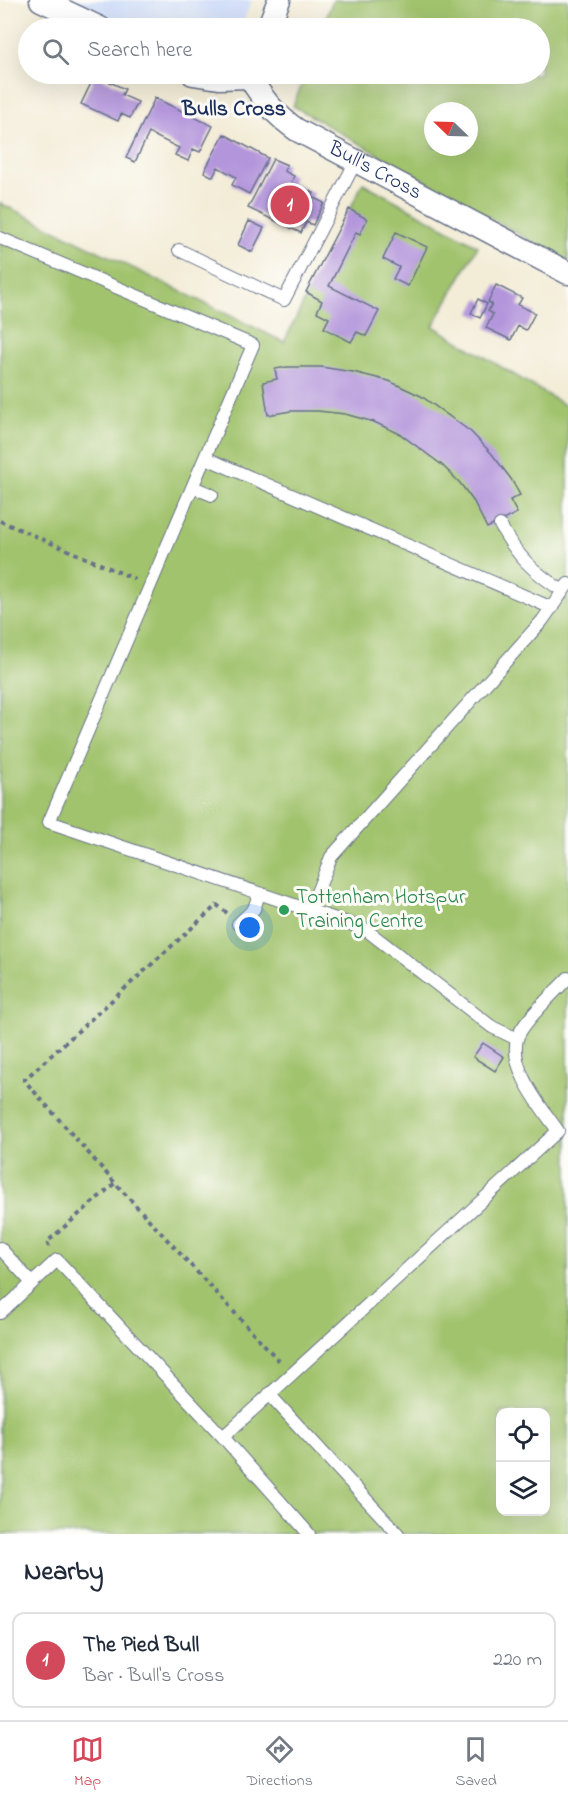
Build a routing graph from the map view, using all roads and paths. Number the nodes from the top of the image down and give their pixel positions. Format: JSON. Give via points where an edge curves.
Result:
{"nodes":[{"id":1,"x":41,"y":0,"type":"edge"},
{"id":2,"x":279,"y":0,"type":"edge"},
{"id":3,"x":79,"y":18,"type":"edge"},
{"id":4,"x":272,"y":18,"type":"edge"},
{"id":5,"x":255,"y":84,"type":"edge"},
{"id":6,"x":356,"y":161,"type":"junction"},
{"id":7,"x":0,"y":238,"type":"edge"},
{"id":8,"x":179,"y":250,"type":"dead end"},
{"id":9,"x":568,"y":273,"type":"edge"},
{"id":10,"x":206,"y":458,"type":"junction"},
{"id":11,"x":193,"y":487,"type":"junction"},
{"id":12,"x":212,"y":495,"type":"dead end"},
{"id":13,"x":0,"y":521,"type":"edge"},
{"id":14,"x":500,"y":525,"type":"dead end"},
{"id":15,"x":150,"y":585,"type":"junction"},
{"id":16,"x":566,"y":588,"type":"edge"},
{"id":17,"x":552,"y":608,"type":"junction"},
{"id":18,"x":259,"y":894,"type":"junction"},
{"id":19,"x":310,"y":910,"type":"junction"},
{"id":20,"x":238,"y":924,"type":"joint"},
{"id":21,"x":568,"y":978,"type":"edge"},
{"id":22,"x":517,"y":1039,"type":"junction"},
{"id":23,"x":563,"y":1130,"type":"edge"},
{"id":24,"x":115,"y":1183,"type":"junction"},
{"id":25,"x":0,"y":1248,"type":"edge"},
{"id":26,"x":57,"y":1260,"type":"junction"},
{"id":27,"x":32,"y":1283,"type":"junction"},
{"id":28,"x":0,"y":1313,"type":"edge"},
{"id":29,"x":291,"y":1374,"type":"junction"},
{"id":30,"x":269,"y":1394,"type":"junction"},
{"id":31,"x":223,"y":1437,"type":"junction"},
{"id":32,"x":309,"y":1534,"type":"edge"},
{"id":33,"x":398,"y":1534,"type":"edge"}],
"edges":[{"from":1,"to":3,"type":"street"},
{"from":2,"to":4,"type":"street"},
{"from":5,"to":6,"type":"street","name":"Bull's Cross","via":[[280,118]]},
{"from":6,"to":8,"type":"lane","via":[[284,300]]},
{"from":6,"to":9,"type":"street","name":"Bull's Cross"},
{"from":7,"to":10,"type":"lane","via":[[253,345]]},
{"from":10,"to":11,"type":"lane"},
{"from":10,"to":17,"type":"lane"},
{"from":11,"to":12,"type":"lane"},
{"from":11,"to":15,"type":"lane"},
{"from":13,"to":15,"type":"path"},
{"from":14,"to":16,"type":"lane","via":[[526,564],[544,579]]},
{"from":15,"to":18,"type":"lane","via":[[49,822]]},
{"from":16,"to":17,"type":"lane"},
{"from":17,"to":19,"type":"lane","via":[[331,857]]},
{"from":18,"to":19,"type":"lane"},
{"from":18,"to":20,"type":"lane","via":[[254,909]]},
{"from":19,"to":22,"type":"lane","via":[[365,930],[492,1027]]},
{"from":20,"to":24,"type":"path","via":[[217,905],[24,1080]]},
{"from":21,"to":22,"type":"lane","via":[[522,1028]]},
{"from":22,"to":23,"type":"lane","via":[[517,1062],[525,1082]]},
{"from":23,"to":29,"type":"lane"},
{"from":24,"to":26,"type":"path","via":[[47,1242]]},
{"from":24,"to":29,"type":"path"},
{"from":25,"to":27,"type":"lane"},
{"from":26,"to":27,"type":"lane"},
{"from":26,"to":31,"type":"lane"},
{"from":27,"to":28,"type":"lane"},
{"from":29,"to":30,"type":"lane"},
{"from":30,"to":31,"type":"lane"},
{"from":30,"to":33,"type":"lane"},
{"from":31,"to":32,"type":"lane"}]}
